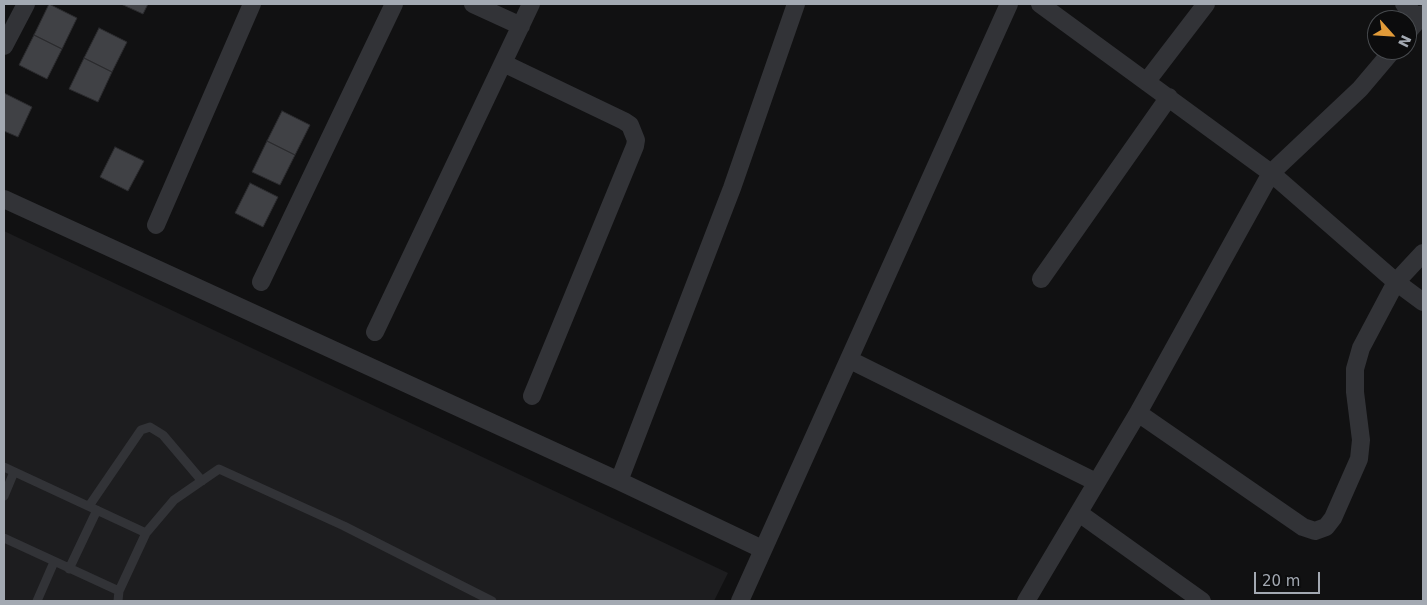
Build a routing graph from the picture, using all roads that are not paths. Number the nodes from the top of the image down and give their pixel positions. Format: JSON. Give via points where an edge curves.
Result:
{"nodes":[{"id":1,"x":26,"y":4,"type":"edge"},
{"id":2,"x":252,"y":4,"type":"edge"},
{"id":3,"x":394,"y":4,"type":"edge"},
{"id":4,"x":473,"y":4,"type":"edge"},
{"id":5,"x":531,"y":4,"type":"edge"},
{"id":6,"x":796,"y":4,"type":"edge"},
{"id":7,"x":1009,"y":4,"type":"edge"},
{"id":8,"x":1040,"y":4,"type":"edge"},
{"id":9,"x":1206,"y":4,"type":"edge"},
{"id":10,"x":1404,"y":4,"type":"edge"},
{"id":11,"x":1421,"y":17,"type":"edge"},
{"id":12,"x":521,"y":26,"type":"junction"},
{"id":13,"x":4,"y":46,"type":"edge"},
{"id":14,"x":1385,"y":60,"type":"edge"},
{"id":15,"x":503,"y":63,"type":"junction"},
{"id":16,"x":1147,"y":81,"type":"junction"},
{"id":17,"x":1169,"y":97,"type":"junction"},
{"id":18,"x":1271,"y":173,"type":"junction"},
{"id":19,"x":4,"y":199,"type":"edge"},
{"id":20,"x":156,"y":225,"type":"dead end"},
{"id":21,"x":1423,"y":253,"type":"edge"},
{"id":22,"x":1041,"y":279,"type":"dead end"},
{"id":23,"x":261,"y":282,"type":"dead end"},
{"id":24,"x":1396,"y":282,"type":"junction"},
{"id":25,"x":1423,"y":302,"type":"edge"},
{"id":26,"x":375,"y":332,"type":"dead end"},
{"id":27,"x":850,"y":360,"type":"junction"},
{"id":28,"x":532,"y":396,"type":"dead end"},
{"id":29,"x":1138,"y":413,"type":"junction"},
{"id":30,"x":4,"y":467,"type":"edge"},
{"id":31,"x":14,"y":472,"type":"junction"},
{"id":32,"x":202,"y":481,"type":"junction"},
{"id":33,"x":619,"y":481,"type":"junction"},
{"id":34,"x":1096,"y":482,"type":"junction"},
{"id":35,"x":4,"y":496,"type":"edge"},
{"id":36,"x":93,"y":508,"type":"junction"},
{"id":37,"x":1079,"y":513,"type":"junction"},
{"id":38,"x":146,"y":533,"type":"junction"},
{"id":39,"x":4,"y":538,"type":"edge"},
{"id":40,"x":762,"y":549,"type":"junction"},
{"id":41,"x":54,"y":562,"type":"junction"},
{"id":42,"x":69,"y":569,"type":"junction"},
{"id":43,"x":119,"y":591,"type":"junction"},
{"id":44,"x":743,"y":600,"type":"edge"},
{"id":45,"x":37,"y":601,"type":"edge"},
{"id":46,"x":118,"y":601,"type":"edge"},
{"id":47,"x":492,"y":601,"type":"edge"},
{"id":48,"x":1026,"y":601,"type":"edge"},
{"id":49,"x":1202,"y":601,"type":"edge"}],
"edges":[{"from":1,"to":13,"type":"street"},
{"from":2,"to":20,"type":"street"},
{"from":3,"to":23,"type":"street"},
{"from":4,"to":12,"type":"street"},
{"from":5,"to":12,"type":"street"},
{"from":6,"to":33,"type":"street","via":[[732,188]]},
{"from":7,"to":27,"type":"street"},
{"from":8,"to":16,"type":"street"},
{"from":9,"to":16,"type":"street"},
{"from":10,"to":11,"type":"street"},
{"from":12,"to":15,"type":"street"},
{"from":14,"to":18,"type":"street","via":[[1360,89]]},
{"from":15,"to":26,"type":"street"},
{"from":15,"to":28,"type":"street","via":[[624,121],[634,132],[636,140]]},
{"from":16,"to":17,"type":"street"},
{"from":17,"to":18,"type":"street"},
{"from":17,"to":22,"type":"street"},
{"from":18,"to":24,"type":"street"},
{"from":18,"to":29,"type":"street"},
{"from":19,"to":33,"type":"street"},
{"from":21,"to":24,"type":"street"},
{"from":24,"to":25,"type":"street"},
{"from":24,"to":29,"type":"street","via":[[1361,348],[1355,392],[1361,440],[1359,459],[1326,527],[1316,531],[1303,527]]},
{"from":27,"to":34,"type":"street"},
{"from":27,"to":40,"type":"street"},
{"from":29,"to":34,"type":"street"},
{"from":30,"to":31,"type":"lane"},
{"from":31,"to":35,"type":"lane"},
{"from":31,"to":36,"type":"lane"},
{"from":32,"to":36,"type":"lane","via":[[163,435],[150,427],[141,430]]},
{"from":32,"to":38,"type":"lane","via":[[174,500]]},
{"from":32,"to":47,"type":"lane","via":[[219,468],[344,526]]},
{"from":33,"to":40,"type":"street"},
{"from":34,"to":37,"type":"street"},
{"from":36,"to":38,"type":"lane"},
{"from":36,"to":42,"type":"lane"},
{"from":37,"to":48,"type":"street"},
{"from":37,"to":49,"type":"street"},
{"from":38,"to":43,"type":"lane"},
{"from":39,"to":41,"type":"lane"},
{"from":40,"to":44,"type":"street"},
{"from":41,"to":42,"type":"lane"},
{"from":41,"to":45,"type":"lane"},
{"from":42,"to":43,"type":"lane"},
{"from":43,"to":46,"type":"lane"}]}
